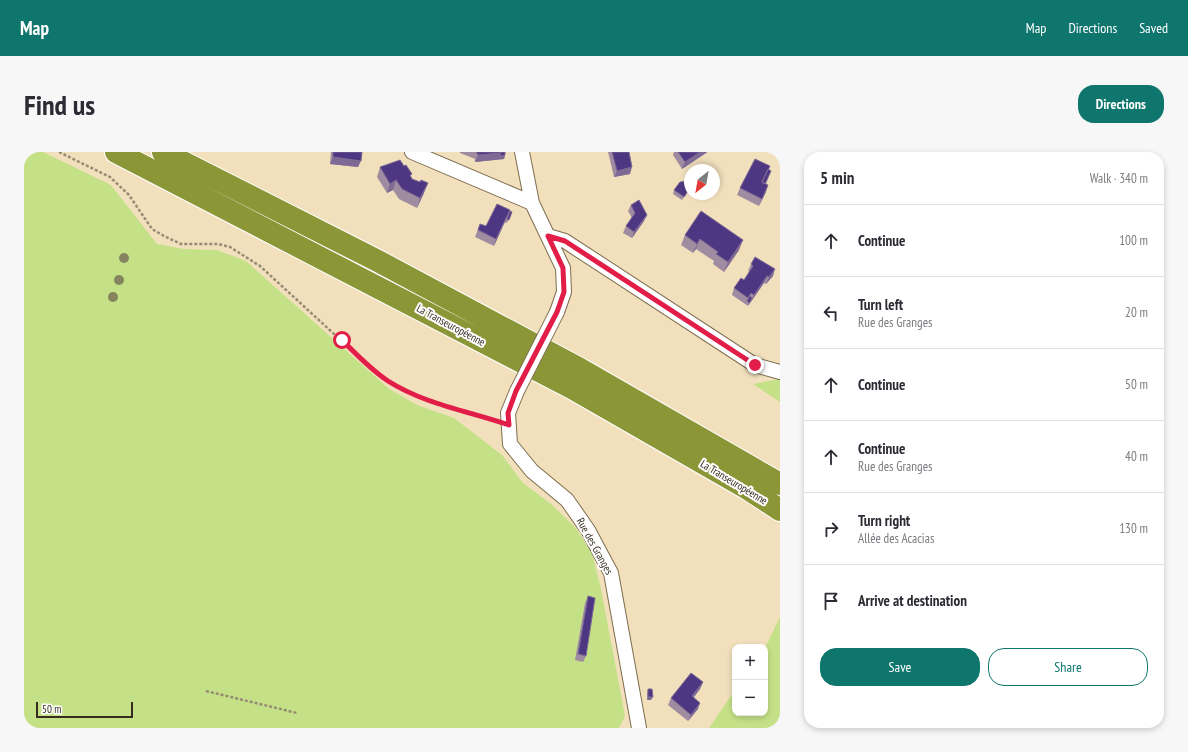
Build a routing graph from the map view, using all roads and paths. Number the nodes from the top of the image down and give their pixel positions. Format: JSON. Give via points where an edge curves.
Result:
{"nodes":[{"id":1,"x":59,"y":152,"type":"edge"},
{"id":2,"x":116,"y":152,"type":"edge"},
{"id":3,"x":163,"y":152,"type":"edge"},
{"id":4,"x":412,"y":152,"type":"edge"},
{"id":5,"x":522,"y":152,"type":"edge"},
{"id":6,"x":532,"y":203,"type":"junction"},
{"id":7,"x":548,"y":236,"type":"junction"},
{"id":8,"x":780,"y":372,"type":"edge"},
{"id":9,"x":509,"y":425,"type":"junction"},
{"id":10,"x":780,"y":484,"type":"edge"},
{"id":11,"x":780,"y":510,"type":"edge"},
{"id":12,"x":206,"y":691,"type":"dead end"},
{"id":13,"x":296,"y":713,"type":"dead end"},
{"id":14,"x":639,"y":728,"type":"edge"}],
"edges":[{"from":1,"to":9,"type":"path","via":[[110,177],[129,196],[152,228],[164,236],[181,244],[218,244],[230,247],[260,266],[388,381],[430,402]]},
{"from":2,"to":11,"type":"highway","name":"La Transeuropéenne","via":[[572,388]]},
{"from":3,"to":10,"type":"highway","name":"La Transeuropéenne","via":[[376,260],[580,369]]},
{"from":4,"to":6,"type":"street"},
{"from":5,"to":6,"type":"street"},
{"from":6,"to":7,"type":"street"},
{"from":7,"to":8,"type":"street","via":[[565,241],[755,365]]},
{"from":7,"to":9,"type":"street","name":"Rue des Granges","bridge":true,"via":[[563,268],[564,292],[557,312],[516,391],[508,413]]},
{"from":9,"to":14,"type":"street","name":"Rue des Granges","via":[[510,444],[532,471],[567,500],[588,530],[611,574]]},
{"from":12,"to":13,"type":"path"}]}
